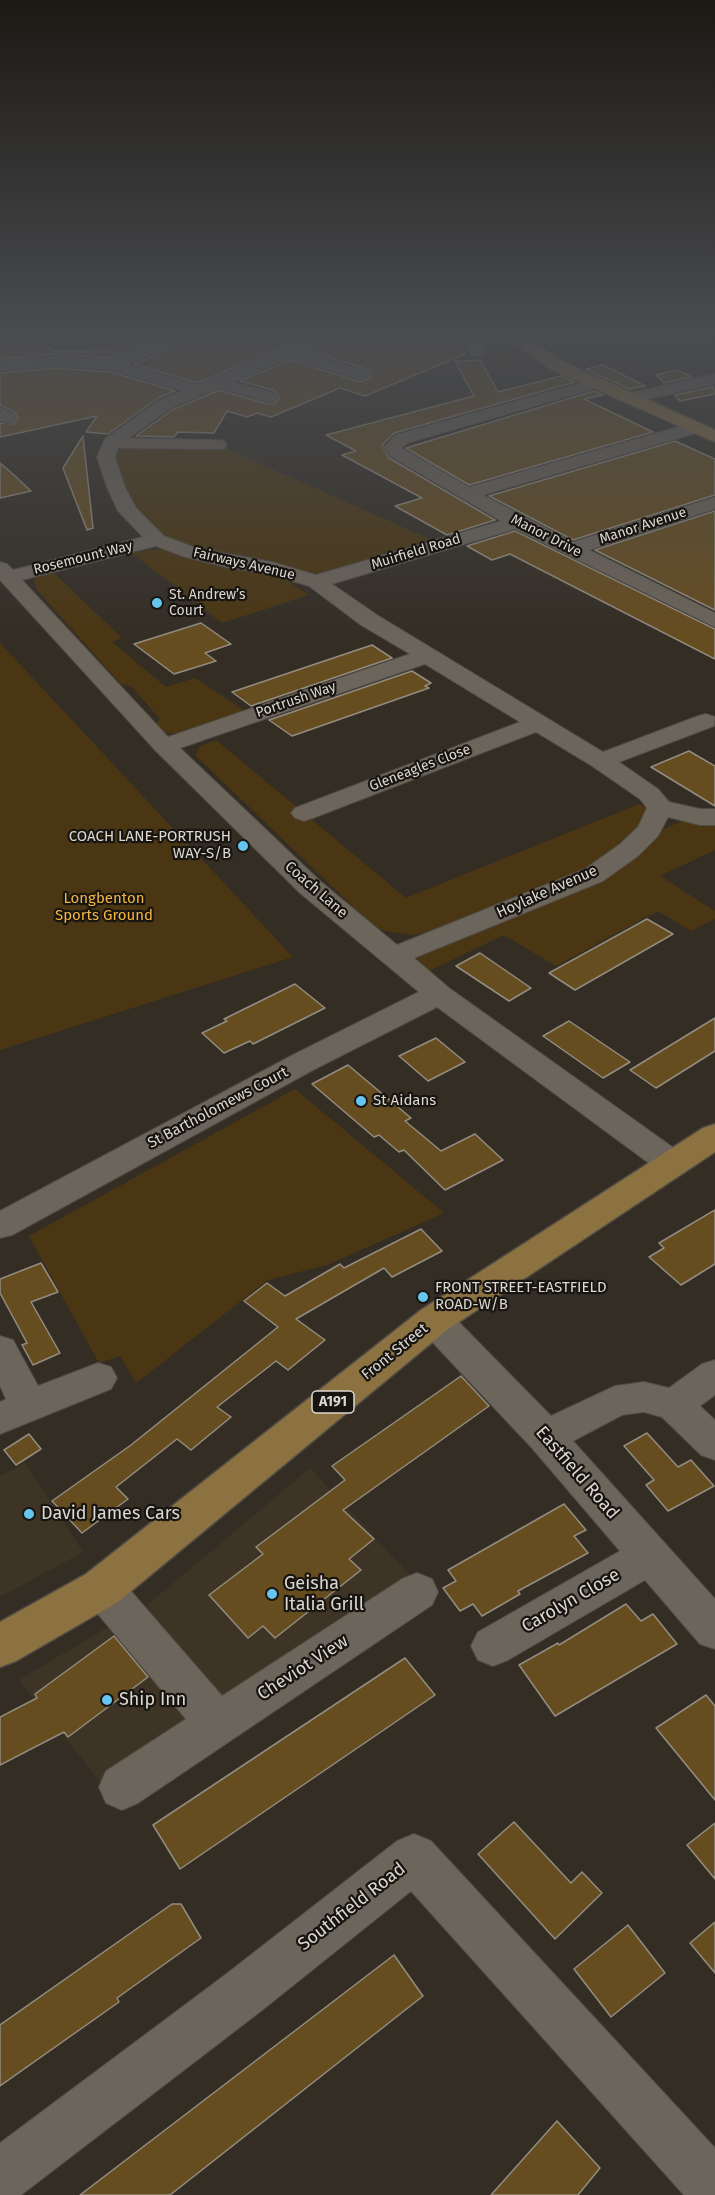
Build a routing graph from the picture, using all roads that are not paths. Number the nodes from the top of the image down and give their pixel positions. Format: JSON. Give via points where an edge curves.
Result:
{"nodes":[{"id":1,"x":120,"y":436,"type":"edge"},
{"id":2,"x":410,"y":436,"type":"edge"},
{"id":3,"x":665,"y":436,"type":"edge"},
{"id":4,"x":111,"y":443,"type":"junction"},
{"id":5,"x":218,"y":445,"type":"dead end"},
{"id":6,"x":465,"y":494,"type":"junction"},
{"id":7,"x":715,"y":503,"type":"edge"},
{"id":8,"x":517,"y":522,"type":"junction"},
{"id":9,"x":158,"y":540,"type":"junction"},
{"id":10,"x":572,"y":549,"type":"junction"},
{"id":11,"x":4,"y":572,"type":"edge"},
{"id":12,"x":316,"y":582,"type":"junction"},
{"id":13,"x":704,"y":597,"type":"dead end"},
{"id":14,"x":682,"y":604,"type":"junction"},
{"id":15,"x":715,"y":621,"type":"edge"},
{"id":16,"x":429,"y":655,"type":"junction"},
{"id":17,"x":706,"y":721,"type":"dead end"},
{"id":18,"x":537,"y":723,"type":"junction"},
{"id":19,"x":164,"y":746,"type":"junction"},
{"id":20,"x":601,"y":761,"type":"junction"},
{"id":21,"x":660,"y":808,"type":"junction"},
{"id":22,"x":304,"y":813,"type":"dead end"},
{"id":23,"x":715,"y":817,"type":"edge"},
{"id":24,"x":395,"y":957,"type":"junction"},
{"id":25,"x":439,"y":994,"type":"junction"},
{"id":26,"x":715,"y":1136,"type":"edge"},
{"id":27,"x":673,"y":1164,"type":"junction"},
{"id":28,"x":0,"y":1226,"type":"edge"},
{"id":29,"x":434,"y":1320,"type":"junction"},
{"id":30,"x":0,"y":1350,"type":"edge"},
{"id":31,"x":715,"y":1375,"type":"edge"},
{"id":32,"x":98,"y":1378,"type":"dead end"},
{"id":33,"x":674,"y":1405,"type":"junction"},
{"id":34,"x":15,"y":1412,"type":"edge"},
{"id":35,"x":546,"y":1437,"type":"junction"},
{"id":36,"x":715,"y":1444,"type":"edge"},
{"id":37,"x":649,"y":1556,"type":"junction"},
{"id":38,"x":102,"y":1588,"type":"junction"},
{"id":39,"x":417,"y":1592,"type":"dead end"},
{"id":40,"x":715,"y":1630,"type":"edge"},
{"id":41,"x":0,"y":1646,"type":"edge"},
{"id":42,"x":493,"y":1646,"type":"dead end"},
{"id":43,"x":218,"y":1724,"type":"junction"},
{"id":44,"x":122,"y":1787,"type":"dead end"},
{"id":45,"x":0,"y":2177,"type":"edge"},
{"id":46,"x":706,"y":2182,"type":"edge"}],
"edges":[{"from":1,"to":4,"type":"street"},
{"from":2,"to":6,"type":"street","name":"Manor Drive","via":[[393,447],[396,452]]},
{"from":3,"to":6,"type":"street"},
{"from":4,"to":5,"type":"street"},
{"from":4,"to":9,"type":"street","name":"Fairways Avenue","via":[[106,457],[116,487],[128,511]]},
{"from":6,"to":8,"type":"street","name":"Manor Drive"},
{"from":7,"to":10,"type":"street","name":"Manor Avenue"},
{"from":8,"to":10,"type":"street","name":"Manor Drive"},
{"from":8,"to":12,"type":"street","name":"Muirfield Road"},
{"from":9,"to":11,"type":"street","name":"Rosemount Way"},
{"from":9,"to":12,"type":"street","name":"Fairways Avenue","via":[[189,552],[272,568]]},
{"from":10,"to":14,"type":"street","name":"Manor Drive"},
{"from":11,"to":19,"type":"street","name":"Coach Lane"},
{"from":12,"to":16,"type":"street","name":"Fairways Avenue","via":[[369,620]]},
{"from":13,"to":14,"type":"street"},
{"from":14,"to":15,"type":"street","name":"Manor Drive"},
{"from":16,"to":18,"type":"street","name":"Fairways Avenue"},
{"from":16,"to":19,"type":"street","name":"Portrush Way"},
{"from":17,"to":20,"type":"street"},
{"from":18,"to":20,"type":"street","name":"Fairways Avenue"},
{"from":18,"to":22,"type":"street","name":"Gleneagles Close"},
{"from":19,"to":24,"type":"street","name":"Coach Lane","via":[[310,887]]},
{"from":20,"to":21,"type":"street","name":"Fairways Avenue","via":[[649,794]]},
{"from":21,"to":23,"type":"street"},
{"from":21,"to":24,"type":"street","name":"Hoylake Avenue","via":[[649,831],[594,875]]},
{"from":24,"to":25,"type":"street","name":"Coach Lane"},
{"from":25,"to":27,"type":"street","name":"Coach Lane"},
{"from":25,"to":28,"type":"street","name":"St Bartholomews Court","via":[[302,1063]]},
{"from":26,"to":27,"type":"main road","name":"Front Street","number":"A191"},
{"from":27,"to":29,"type":"main road","name":"Front Street","number":"A191"},
{"from":29,"to":35,"type":"street","name":"Eastfield Road"},
{"from":29,"to":38,"type":"main road","name":"Front Street","number":"A191"},
{"from":30,"to":34,"type":"street"},
{"from":31,"to":33,"type":"street"},
{"from":32,"to":34,"type":"street"},
{"from":33,"to":35,"type":"street","via":[[644,1397],[615,1401]]},
{"from":33,"to":36,"type":"street"},
{"from":35,"to":37,"type":"street","name":"Eastfield Road"},
{"from":37,"to":40,"type":"street","name":"Eastfield Road"},
{"from":37,"to":42,"type":"street","name":"Carolyn Close"},
{"from":38,"to":41,"type":"main road","name":"Front Street","number":"A191"},
{"from":38,"to":43,"type":"street"},
{"from":39,"to":43,"type":"street","name":"Cheviot View"},
{"from":43,"to":44,"type":"street","name":"Cheviot View"},
{"from":45,"to":46,"type":"street","name":"Southfield Road","via":[[414,1858]]}]}
